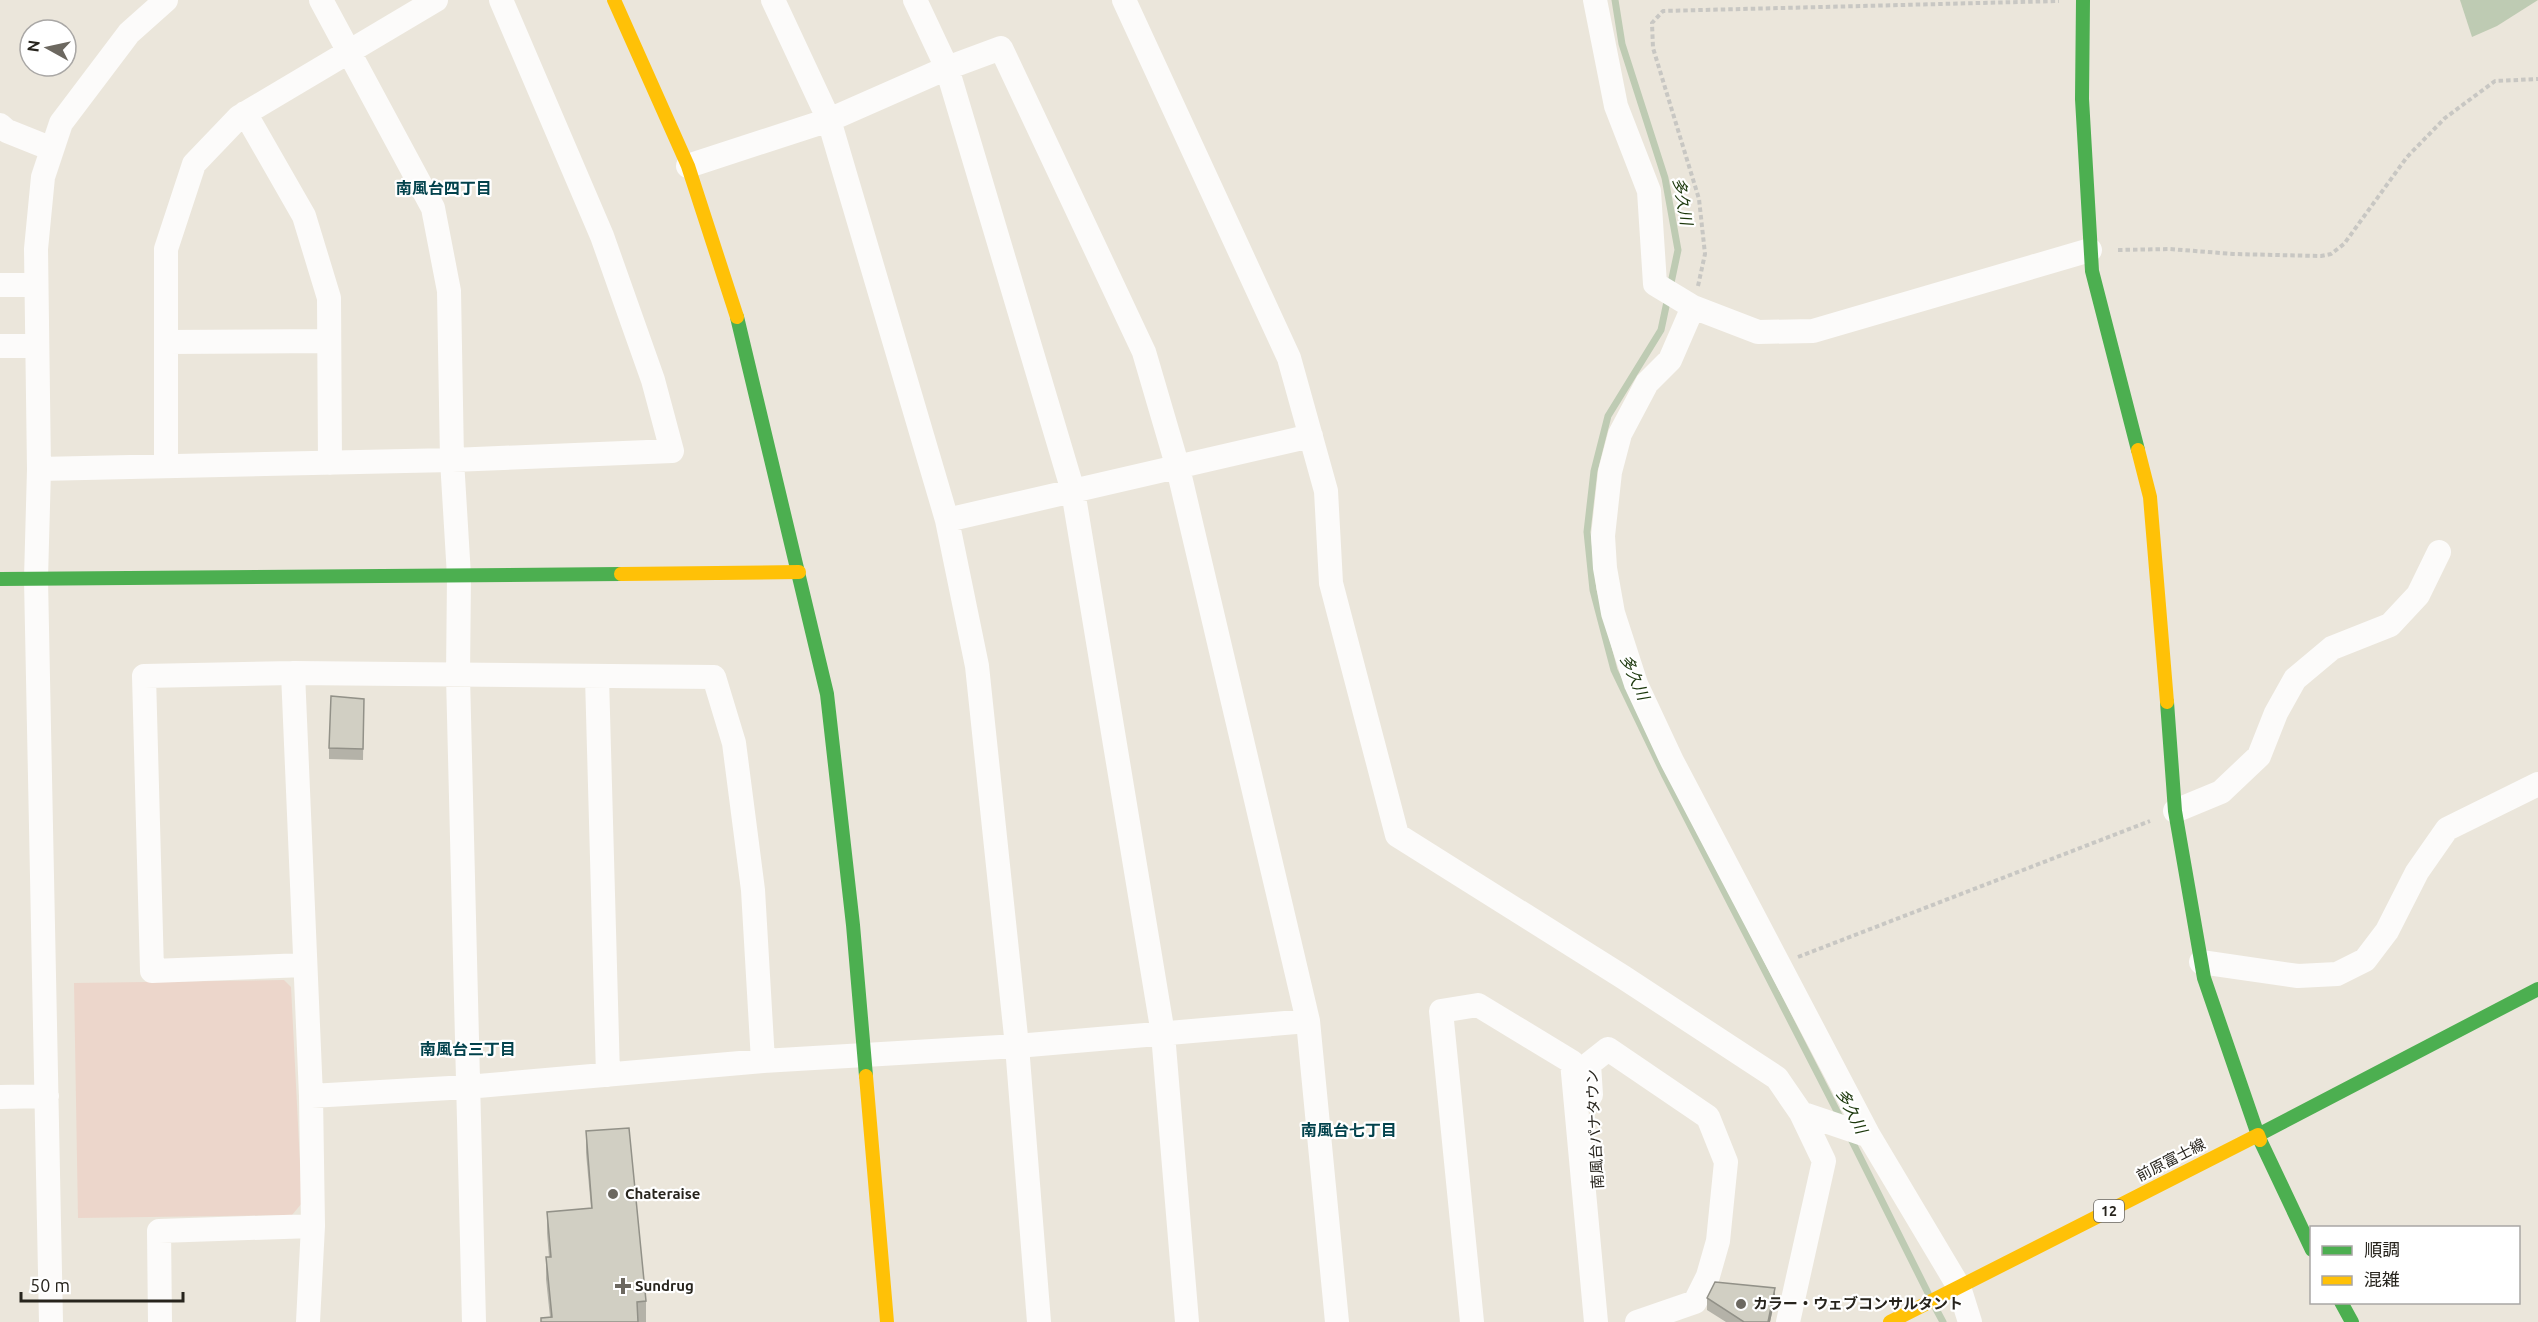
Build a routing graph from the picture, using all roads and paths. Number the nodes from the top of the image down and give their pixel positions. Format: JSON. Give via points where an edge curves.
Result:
{"nodes":[{"id":1,"x":166,"y":0,"type":"edge"},
{"id":2,"x":321,"y":0,"type":"edge"},
{"id":3,"x":436,"y":0,"type":"edge"},
{"id":4,"x":501,"y":0,"type":"edge"},
{"id":5,"x":614,"y":0,"type":"edge"},
{"id":6,"x":773,"y":0,"type":"edge"},
{"id":7,"x":915,"y":0,"type":"edge"},
{"id":8,"x":1124,"y":0,"type":"edge"},
{"id":9,"x":1595,"y":0,"type":"edge"},
{"id":10,"x":2083,"y":1,"type":"edge"},
{"id":11,"x":349,"y":50,"type":"junction"},
{"id":12,"x":947,"y":68,"type":"junction"},
{"id":13,"x":2538,"y":79,"type":"edge"},
{"id":14,"x":245,"y":113,"type":"junction"},
{"id":15,"x":829,"y":120,"type":"junction"},
{"id":16,"x":0,"y":125,"type":"edge"},
{"id":17,"x":52,"y":149,"type":"junction"},
{"id":18,"x":688,"y":166,"type":"junction"},
{"id":19,"x":2091,"y":250,"type":"junction"},
{"id":20,"x":0,"y":285,"type":"edge"},
{"id":21,"x":36,"y":285,"type":"junction"},
{"id":22,"x":1686,"y":303,"type":"junction"},
{"id":23,"x":329,"y":341,"type":"junction"},
{"id":24,"x":166,"y":342,"type":"junction"},
{"id":25,"x":0,"y":346,"type":"edge"},
{"id":26,"x":37,"y":346,"type":"junction"},
{"id":27,"x":1311,"y":436,"type":"junction"},
{"id":28,"x":452,"y":460,"type":"junction"},
{"id":29,"x":330,"y":463,"type":"junction"},
{"id":30,"x":166,"y":466,"type":"junction"},
{"id":31,"x":1178,"y":468,"type":"junction"},
{"id":32,"x":39,"y":469,"type":"junction"},
{"id":33,"x":1073,"y":491,"type":"junction"},
{"id":34,"x":947,"y":520,"type":"junction"},
{"id":35,"x":2439,"y":552,"type":"dead end"},
{"id":36,"x":799,"y":572,"type":"junction"},
{"id":37,"x":459,"y":576,"type":"junction"},
{"id":38,"x":0,"y":579,"type":"edge"},
{"id":39,"x":36,"y":579,"type":"junction"},
{"id":40,"x":293,"y":673,"type":"junction"},
{"id":41,"x":458,"y":676,"type":"junction"},
{"id":42,"x":597,"y":676,"type":"junction"},
{"id":43,"x":2538,"y":784,"type":"edge"},
{"id":44,"x":2175,"y":812,"type":"junction"},
{"id":45,"x":2201,"y":962,"type":"junction"},
{"id":46,"x":304,"y":965,"type":"junction"},
{"id":47,"x":1778,"y":965,"type":"junction"},
{"id":48,"x":2538,"y":989,"type":"edge"},
{"id":49,"x":1308,"y":1021,"type":"junction"},
{"id":50,"x":1162,"y":1034,"type":"junction"},
{"id":51,"x":1017,"y":1046,"type":"junction"},
{"id":52,"x":865,"y":1055,"type":"junction"},
{"id":53,"x":763,"y":1062,"type":"junction"},
{"id":54,"x":608,"y":1075,"type":"junction"},
{"id":55,"x":467,"y":1087,"type":"junction"},
{"id":56,"x":47,"y":1096,"type":"junction"},
{"id":57,"x":311,"y":1096,"type":"junction"},
{"id":58,"x":0,"y":1097,"type":"edge"},
{"id":59,"x":1801,"y":1113,"type":"junction"},
{"id":60,"x":1859,"y":1132,"type":"junction"},
{"id":61,"x":2258,"y":1135,"type":"junction"},
{"id":62,"x":313,"y":1226,"type":"junction"},
{"id":63,"x":2310,"y":1246,"type":"edge"},
{"id":64,"x":1959,"y":1287,"type":"junction"},
{"id":65,"x":2342,"y":1304,"type":"edge"},
{"id":66,"x":1649,"y":1321,"type":"edge"},
{"id":67,"x":51,"y":1322,"type":"edge"},
{"id":68,"x":160,"y":1322,"type":"edge"},
{"id":69,"x":308,"y":1322,"type":"edge"},
{"id":70,"x":474,"y":1322,"type":"edge"},
{"id":71,"x":887,"y":1322,"type":"edge"},
{"id":72,"x":1039,"y":1322,"type":"edge"},
{"id":73,"x":1187,"y":1322,"type":"edge"},
{"id":74,"x":1337,"y":1322,"type":"edge"},
{"id":75,"x":1472,"y":1322,"type":"edge"},
{"id":76,"x":1596,"y":1322,"type":"edge"},
{"id":77,"x":1606,"y":1322,"type":"edge"},
{"id":78,"x":1788,"y":1322,"type":"edge"},
{"id":79,"x":1890,"y":1322,"type":"edge"},
{"id":80,"x":1970,"y":1322,"type":"edge"},
{"id":81,"x":2352,"y":1322,"type":"edge"}],
"edges":[{"from":1,"to":17,"type":"street","via":[[129,33],[61,123]]},
{"from":2,"to":11,"type":"street"},
{"from":3,"to":11,"type":"street"},
{"from":4,"to":28,"type":"street","via":[[602,236],[653,380],[672,451]]},
{"from":5,"to":18,"type":"street"},
{"from":6,"to":15,"type":"street"},
{"from":7,"to":12,"type":"street"},
{"from":8,"to":27,"type":"street","via":[[1289,357]]},
{"from":9,"to":22,"type":"street","via":[[1616,106],[1649,191],[1655,284]]},
{"from":10,"to":19,"type":"street","via":[[2082,99]]},
{"from":10,"to":22,"type":"path","via":[[1663,11],[1652,23],[1653,48],[1699,200],[1705,254]]},
{"from":11,"to":14,"type":"street"},
{"from":11,"to":28,"type":"street","via":[[433,208],[449,291]]},
{"from":12,"to":15,"type":"street"},
{"from":12,"to":31,"type":"street","via":[[1001,48],[1144,352]]},
{"from":12,"to":33,"type":"street"},
{"from":13,"to":19,"type":"path","via":[[2495,81],[2445,118],[2407,158],[2344,244],[2331,254]]},
{"from":14,"to":23,"type":"street","via":[[304,216],[329,298]]},
{"from":14,"to":24,"type":"street","via":[[194,164],[166,249]]},
{"from":15,"to":18,"type":"street"},
{"from":15,"to":34,"type":"street"},
{"from":16,"to":17,"type":"street"},
{"from":17,"to":21,"type":"street","via":[[43,177]]},
{"from":18,"to":36,"type":"street","via":[[741,328]]},
{"from":19,"to":22,"type":"street","via":[[1813,331],[1758,332]]},
{"from":19,"to":44,"type":"street","via":[[2092,271],[2150,497]]},
{"from":20,"to":21,"type":"street"},
{"from":21,"to":26,"type":"street"},
{"from":22,"to":47,"type":"street","via":[[1670,360],[1647,383],[1620,434],[1605,509],[1605,568],[1613,614],[1636,684]]},
{"from":23,"to":24,"type":"street"},
{"from":23,"to":29,"type":"street"},
{"from":24,"to":30,"type":"street"},
{"from":25,"to":26,"type":"street"},
{"from":26,"to":32,"type":"street"},
{"from":27,"to":31,"type":"street"},
{"from":27,"to":59,"type":"street","via":[[1326,491],[1331,583],[1397,835],[1777,1078]]},
{"from":28,"to":29,"type":"street"},
{"from":28,"to":37,"type":"street"},
{"from":29,"to":30,"type":"street"},
{"from":30,"to":32,"type":"street"},
{"from":31,"to":33,"type":"street"},
{"from":31,"to":49,"type":"street"},
{"from":32,"to":39,"type":"street"},
{"from":33,"to":34,"type":"street"},
{"from":33,"to":50,"type":"street"},
{"from":34,"to":51,"type":"street","via":[[977,666]]},
{"from":35,"to":44,"type":"street","via":[[2418,595],[2390,625],[2332,648],[2295,679],[2259,756],[2221,792]]},
{"from":36,"to":37,"type":"street"},
{"from":36,"to":52,"type":"street","via":[[827,694]]},
{"from":37,"to":39,"type":"street"},
{"from":37,"to":41,"type":"street"},
{"from":38,"to":39,"type":"street"},
{"from":39,"to":56,"type":"street"},
{"from":40,"to":41,"type":"street"},
{"from":40,"to":46,"type":"street"},
{"from":40,"to":46,"type":"street","via":[[144,676],[152,971]]},
{"from":41,"to":42,"type":"street"},
{"from":41,"to":55,"type":"street"},
{"from":42,"to":53,"type":"street","via":[[714,677],[734,743],[753,890]]},
{"from":42,"to":54,"type":"street"},
{"from":43,"to":45,"type":"street","via":[[2447,829],[2417,872],[2387,931],[2365,960],[2337,974],[2298,976]]},
{"from":44,"to":45,"type":"street"},
{"from":44,"to":47,"type":"path"},
{"from":45,"to":61,"type":"street"},
{"from":46,"to":57,"type":"street"},
{"from":47,"to":60,"type":"street"},
{"from":48,"to":61,"type":"street","name":"前原富士線"},
{"from":49,"to":50,"type":"street"},
{"from":49,"to":74,"type":"street"},
{"from":50,"to":51,"type":"street"},
{"from":50,"to":73,"type":"street"},
{"from":51,"to":52,"type":"street"},
{"from":51,"to":72,"type":"street"},
{"from":52,"to":53,"type":"street"},
{"from":52,"to":71,"type":"street"},
{"from":53,"to":54,"type":"street"},
{"from":54,"to":55,"type":"street"},
{"from":55,"to":57,"type":"street"},
{"from":55,"to":70,"type":"street"},
{"from":56,"to":58,"type":"street"},
{"from":56,"to":67,"type":"street"},
{"from":57,"to":62,"type":"street"},
{"from":59,"to":60,"type":"street"},
{"from":59,"to":78,"type":"street","via":[[1824,1161]]},
{"from":60,"to":64,"type":"street"},
{"from":61,"to":63,"type":"street"},
{"from":61,"to":64,"type":"street","name":"前原富士線","number":"12"},
{"from":62,"to":68,"type":"street","via":[[159,1231]]},
{"from":62,"to":69,"type":"street"},
{"from":64,"to":79,"type":"street","name":"前原富士線","number":"12"},
{"from":64,"to":80,"type":"street"},
{"from":65,"to":81,"type":"street"},
{"from":66,"to":77,"type":"street","name":"南風台パナタウン","via":[[1695,1302],[1708,1276],[1718,1241],[1726,1162],[1708,1117],[1608,1049],[1589,1064]]},
{"from":75,"to":76,"type":"street","via":[[1441,1011],[1478,1005],[1572,1062]]}]}
